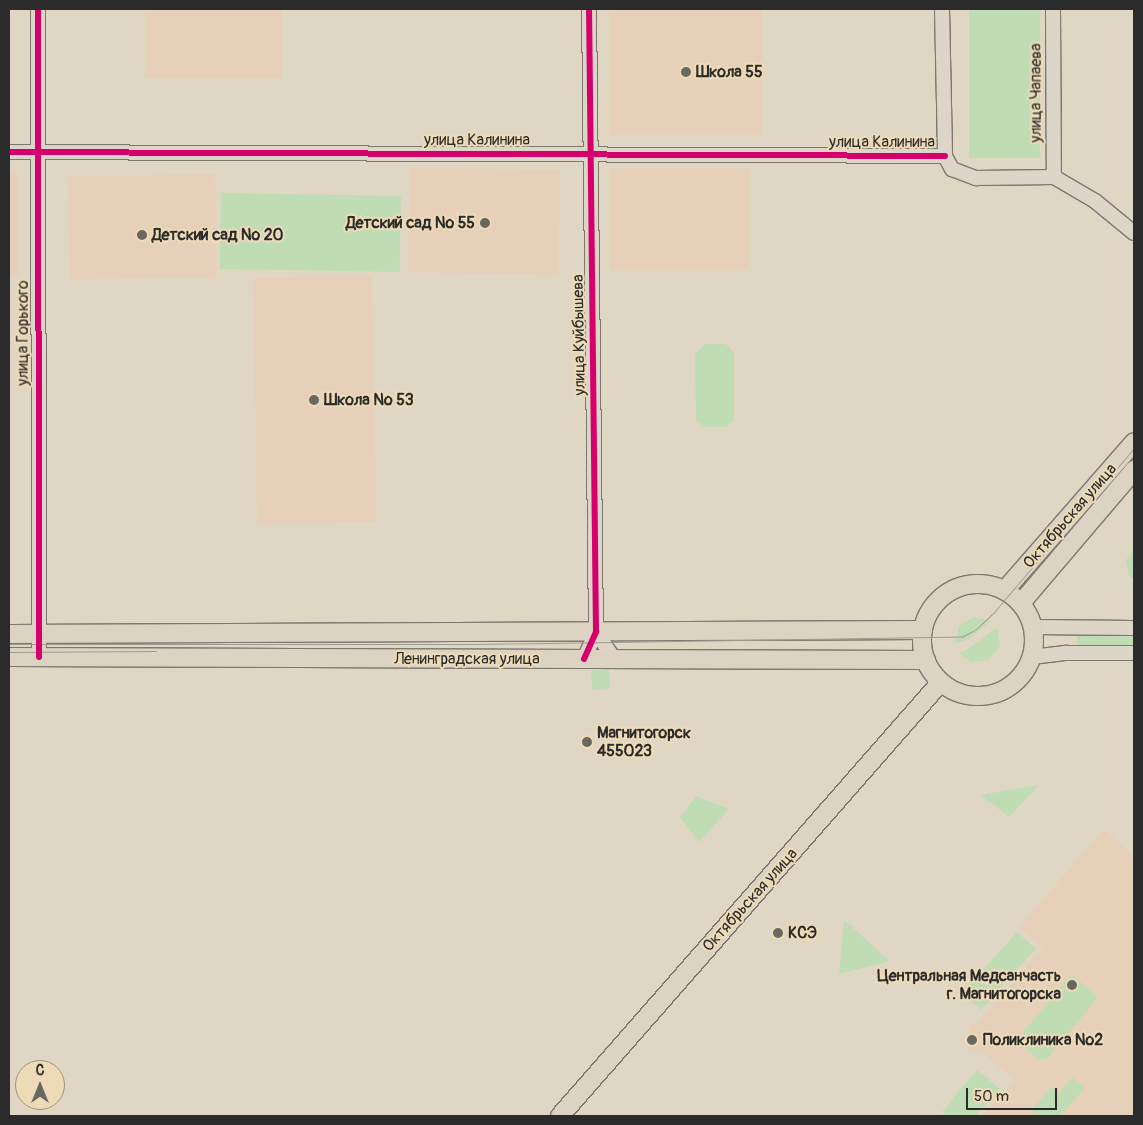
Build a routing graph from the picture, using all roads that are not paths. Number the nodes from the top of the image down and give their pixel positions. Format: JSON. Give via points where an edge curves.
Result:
{"nodes":[{"id":1,"x":38,"y":9,"type":"edge"},
{"id":2,"x":589,"y":9,"type":"edge"},
{"id":3,"x":942,"y":9,"type":"edge"},
{"id":4,"x":1052,"y":9,"type":"edge"},
{"id":5,"x":9,"y":152,"type":"edge"},
{"id":6,"x":38,"y":152,"type":"junction"},
{"id":7,"x":590,"y":155,"type":"junction"},
{"id":8,"x":945,"y":156,"type":"junction"},
{"id":9,"x":1054,"y":178,"type":"junction"},
{"id":10,"x":1134,"y":233,"type":"edge"},
{"id":11,"x":1134,"y":442,"type":"edge"},
{"id":12,"x":1134,"y":470,"type":"edge"},
{"id":13,"x":1004,"y":590,"type":"junction"},
{"id":14,"x":1022,"y":603,"type":"junction"},
{"id":15,"x":1034,"y":627,"type":"junction"},
{"id":16,"x":1134,"y":628,"type":"edge"},
{"id":17,"x":923,"y":630,"type":"junction"},
{"id":18,"x":596,"y":632,"type":"junction"},
{"id":19,"x":9,"y":634,"type":"edge"},
{"id":20,"x":39,"y":634,"type":"junction"},
{"id":21,"x":1134,"y":653,"type":"edge"},
{"id":22,"x":9,"y":657,"type":"edge"},
{"id":23,"x":39,"y":657,"type":"junction"},
{"id":24,"x":1032,"y":657,"type":"junction"},
{"id":25,"x":584,"y":659,"type":"junction"},
{"id":26,"x":614,"y":659,"type":"junction"},
{"id":27,"x":926,"y":660,"type":"junction"},
{"id":28,"x":940,"y":683,"type":"junction"},
{"id":29,"x":560,"y":1116,"type":"edge"}],
"edges":[{"from":1,"to":6,"type":"street","name":"улица Горького"},
{"from":2,"to":7,"type":"street","name":"улица Куйбышева"},
{"from":3,"to":8,"type":"street"},
{"from":4,"to":9,"type":"street","name":"улица Чапаева"},
{"from":5,"to":6,"type":"street","name":"улица Калинина"},
{"from":6,"to":7,"type":"street","name":"улица Калинина"},
{"from":6,"to":20,"type":"street","name":"улица Горького"},
{"from":7,"to":8,"type":"street","name":"улица Калинина"},
{"from":7,"to":18,"type":"street","name":"улица Куйбышева"},
{"from":8,"to":9,"type":"street","via":[[952,169],[976,178]]},
{"from":9,"to":10,"type":"street","via":[[1095,201]]},
{"from":11,"to":13,"type":"main road","name":"Октябрьская улица"},
{"from":12,"to":14,"type":"main road","name":"Октябрьская улица"},
{"from":13,"to":14,"type":"main road"},
{"from":13,"to":17,"type":"main road","via":[[980,584],[955,588],[934,604]]},
{"from":14,"to":15,"type":"main road"},
{"from":15,"to":16,"type":"street"},
{"from":15,"to":24,"type":"main road"},
{"from":17,"to":18,"type":"main road","name":"Ленинградская улица"},
{"from":17,"to":27,"type":"main road"},
{"from":18,"to":20,"type":"main road","name":"Ленинградская улица"},
{"from":18,"to":25,"type":"street","name":"улица Куйбышева"},
{"from":18,"to":26,"type":"street"},
{"from":19,"to":20,"type":"main road","name":"Ленинградская улица"},
{"from":20,"to":23,"type":"street","name":"улица Горького"},
{"from":21,"to":24,"type":"street","via":[[1067,653]]},
{"from":22,"to":23,"type":"main road","name":"Ленинградская улица"},
{"from":23,"to":25,"type":"main road","name":"Ленинградская улица"},
{"from":24,"to":28,"type":"main road","via":[[1021,678],[1002,692],[969,697]]},
{"from":25,"to":26,"type":"main road","name":"Ленинградская улица"},
{"from":26,"to":27,"type":"main road","name":"Ленинградская улица"},
{"from":27,"to":28,"type":"main road"},
{"from":28,"to":29,"type":"main road","name":"Октябрьская улица"}]}
